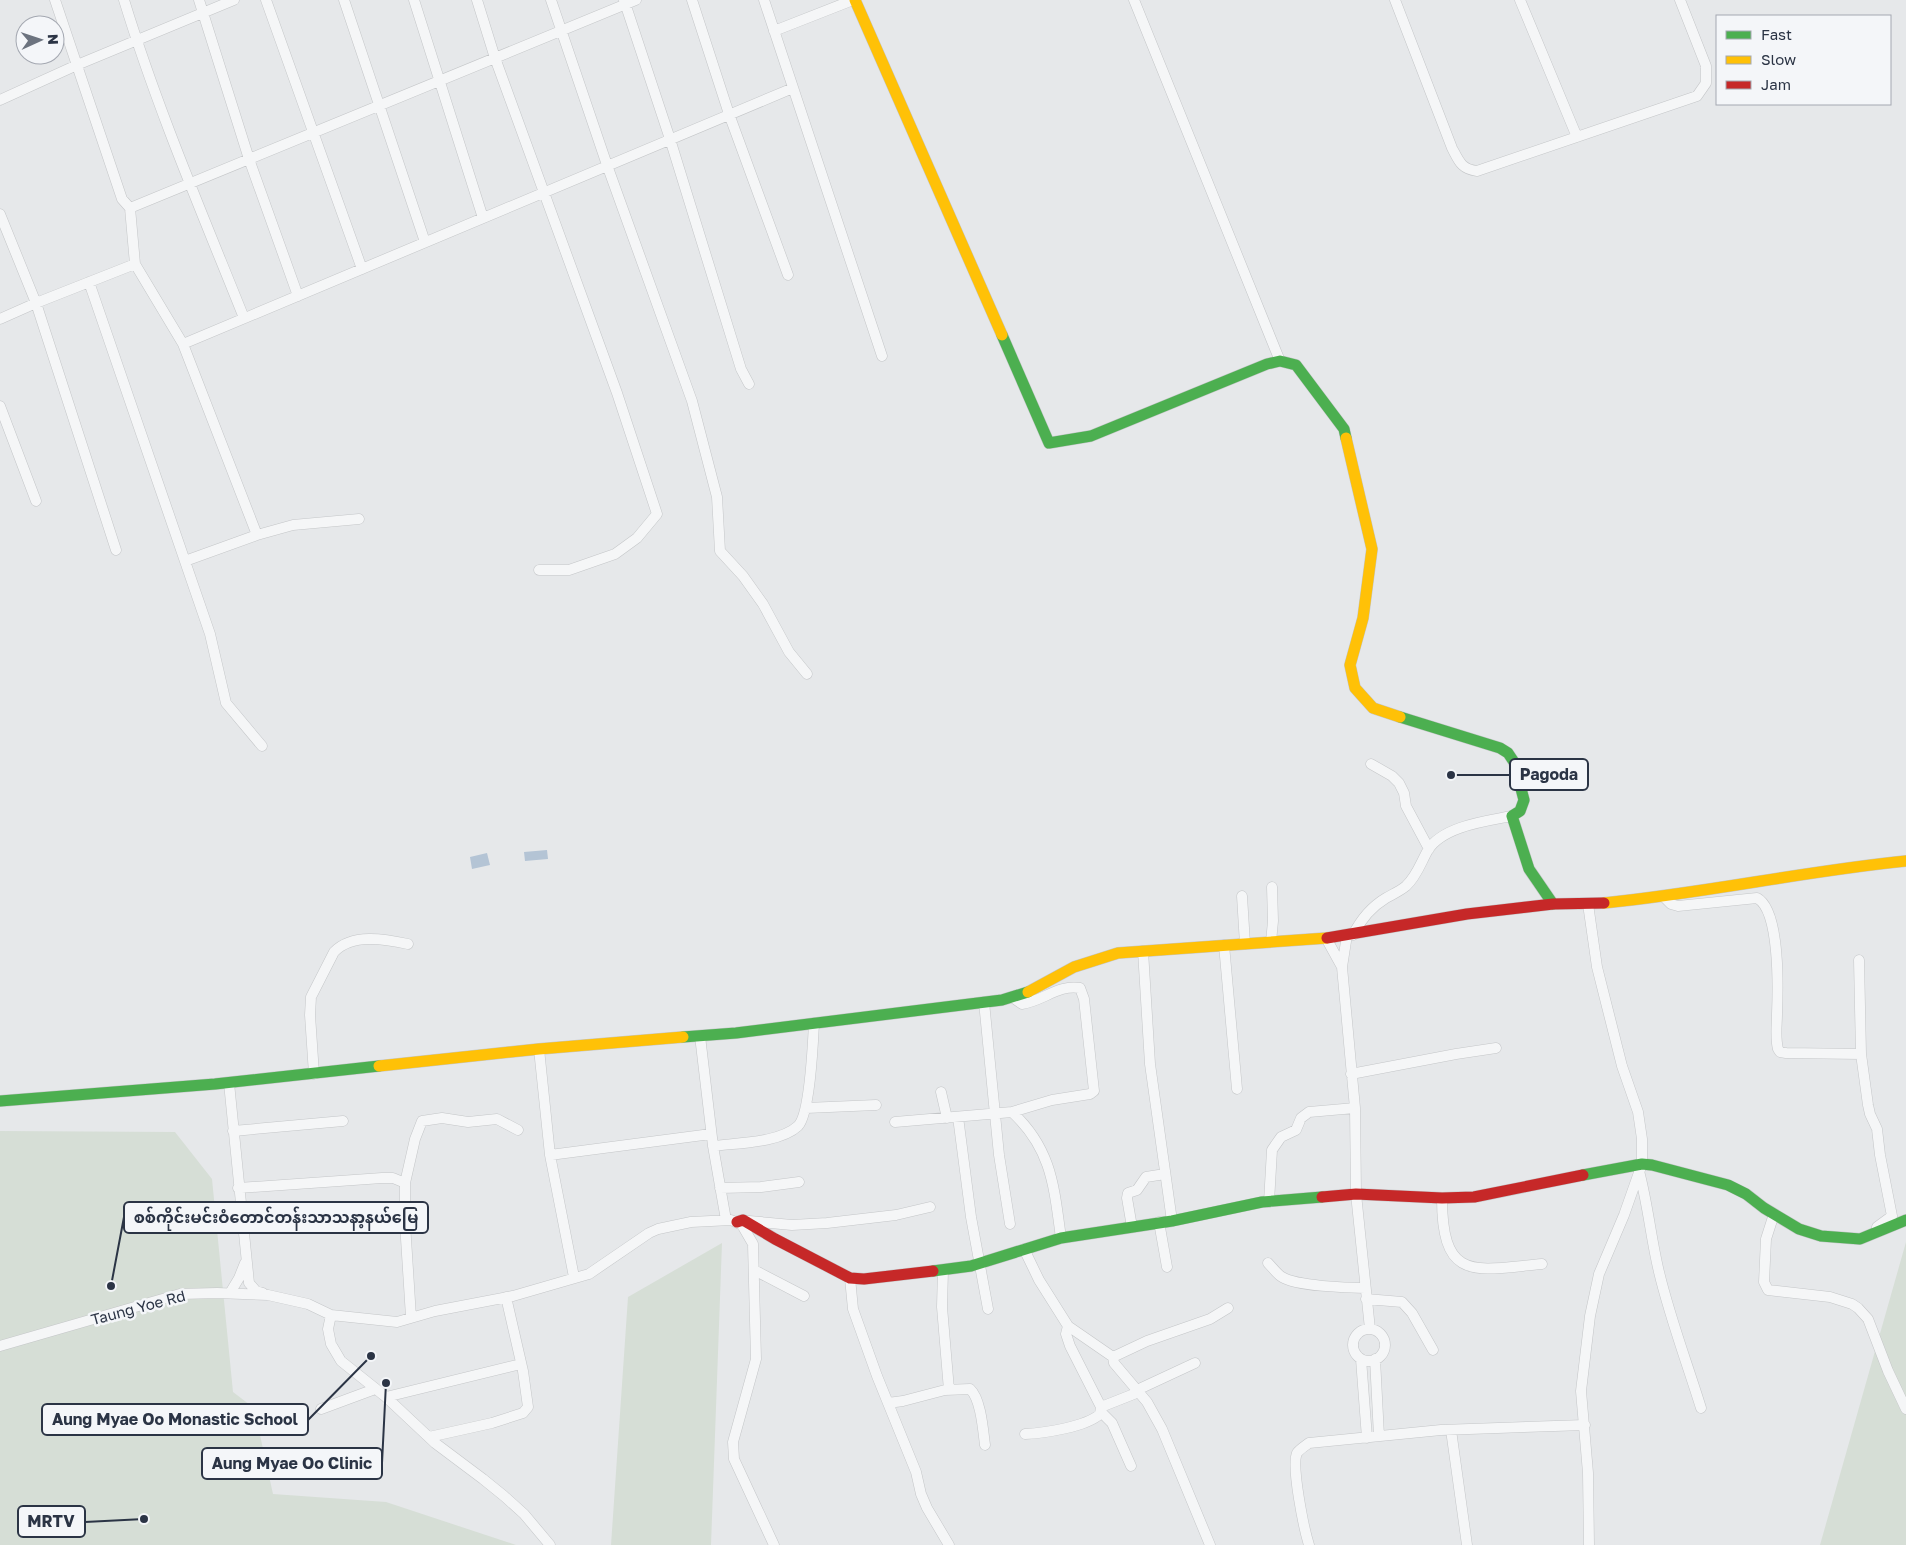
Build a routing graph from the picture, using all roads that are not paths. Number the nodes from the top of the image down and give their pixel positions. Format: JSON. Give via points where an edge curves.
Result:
{"nodes":[{"id":1,"x":55,"y":0,"type":"edge"},
{"id":2,"x":124,"y":0,"type":"edge"},
{"id":3,"x":199,"y":0,"type":"edge"},
{"id":4,"x":234,"y":0,"type":"edge"},
{"id":5,"x":266,"y":0,"type":"edge"},
{"id":6,"x":344,"y":0,"type":"edge"},
{"id":7,"x":414,"y":0,"type":"edge"},
{"id":8,"x":477,"y":0,"type":"edge"},
{"id":9,"x":551,"y":0,"type":"edge"},
{"id":10,"x":636,"y":0,"type":"edge"},
{"id":11,"x":692,"y":0,"type":"edge"},
{"id":12,"x":764,"y":0,"type":"edge"},
{"id":13,"x":854,"y":0,"type":"edge"},
{"id":14,"x":1134,"y":0,"type":"edge"},
{"id":15,"x":1395,"y":0,"type":"edge"},
{"id":16,"x":1520,"y":0,"type":"edge"},
{"id":17,"x":1680,"y":0,"type":"edge"},
{"id":18,"x":625,"y":2,"type":"edge"},
{"id":19,"x":203,"y":13,"type":"junction"},
{"id":20,"x":561,"y":31,"type":"junction"},
{"id":21,"x":774,"y":31,"type":"junction"},
{"id":22,"x":136,"y":40,"type":"junction"},
{"id":23,"x":495,"y":58,"type":"junction"},
{"id":24,"x":77,"y":65,"type":"junction"},
{"id":25,"x":439,"y":81,"type":"junction"},
{"id":26,"x":793,"y":88,"type":"junction"},
{"id":27,"x":0,"y":100,"type":"edge"},
{"id":28,"x":380,"y":105,"type":"junction"},
{"id":29,"x":729,"y":114,"type":"junction"},
{"id":30,"x":314,"y":132,"type":"junction"},
{"id":31,"x":1577,"y":137,"type":"junction"},
{"id":32,"x":670,"y":139,"type":"junction"},
{"id":33,"x":249,"y":159,"type":"junction"},
{"id":34,"x":607,"y":165,"type":"junction"},
{"id":35,"x":190,"y":183,"type":"junction"},
{"id":36,"x":544,"y":192,"type":"junction"},
{"id":37,"x":130,"y":208,"type":"junction"},
{"id":38,"x":0,"y":214,"type":"edge"},
{"id":39,"x":483,"y":218,"type":"junction"},
{"id":40,"x":425,"y":242,"type":"junction"},
{"id":41,"x":135,"y":264,"type":"junction"},
{"id":42,"x":362,"y":268,"type":"junction"},
{"id":43,"x":788,"y":275,"type":"dead end"},
{"id":44,"x":89,"y":282,"type":"junction"},
{"id":45,"x":298,"y":296,"type":"junction"},
{"id":46,"x":36,"y":303,"type":"junction"},
{"id":47,"x":244,"y":318,"type":"junction"},
{"id":48,"x":0,"y":319,"type":"edge"},
{"id":49,"x":183,"y":344,"type":"junction"},
{"id":50,"x":882,"y":356,"type":"dead end"},
{"id":51,"x":1280,"y":361,"type":"junction"},
{"id":52,"x":749,"y":384,"type":"dead end"},
{"id":53,"x":0,"y":406,"type":"edge"},
{"id":54,"x":36,"y":501,"type":"dead end"},
{"id":55,"x":359,"y":519,"type":"dead end"},
{"id":56,"x":257,"y":535,"type":"junction"},
{"id":57,"x":116,"y":550,"type":"dead end"},
{"id":58,"x":185,"y":561,"type":"junction"},
{"id":59,"x":539,"y":570,"type":"dead end"},
{"id":60,"x":807,"y":674,"type":"dead end"},
{"id":61,"x":262,"y":746,"type":"dead end"},
{"id":62,"x":1372,"y":764,"type":"dead end"},
{"id":63,"x":1512,"y":816,"type":"junction"},
{"id":64,"x":1429,"y":849,"type":"junction"},
{"id":65,"x":1906,"y":861,"type":"edge"},
{"id":66,"x":1272,"y":887,"type":"dead end"},
{"id":67,"x":1242,"y":896,"type":"dead end"},
{"id":68,"x":1664,"y":897,"type":"junction"},
{"id":69,"x":1553,"y":904,"type":"junction"},
{"id":70,"x":1588,"y":904,"type":"junction"},
{"id":71,"x":1350,"y":935,"type":"junction"},
{"id":72,"x":1326,"y":938,"type":"junction"},
{"id":73,"x":1271,"y":942,"type":"junction"},
{"id":74,"x":408,"y":944,"type":"dead end"},
{"id":75,"x":1245,"y":944,"type":"junction"},
{"id":76,"x":1224,"y":945,"type":"junction"},
{"id":77,"x":1143,"y":951,"type":"junction"},
{"id":78,"x":1859,"y":960,"type":"dead end"},
{"id":79,"x":1342,"y":967,"type":"junction"},
{"id":80,"x":1012,"y":997,"type":"junction"},
{"id":81,"x":984,"y":1002,"type":"junction"},
{"id":82,"x":814,"y":1023,"type":"junction"},
{"id":83,"x":700,"y":1036,"type":"junction"},
{"id":84,"x":1496,"y":1048,"type":"dead end"},
{"id":85,"x":539,"y":1049,"type":"junction"},
{"id":86,"x":1862,"y":1054,"type":"junction"},
{"id":87,"x":314,"y":1074,"type":"junction"},
{"id":88,"x":1351,"y":1074,"type":"junction"},
{"id":89,"x":229,"y":1083,"type":"junction"},
{"id":90,"x":1237,"y":1089,"type":"dead end"},
{"id":91,"x":941,"y":1092,"type":"dead end"},
{"id":92,"x":0,"y":1101,"type":"edge"},
{"id":93,"x":876,"y":1105,"type":"dead end"},
{"id":94,"x":806,"y":1108,"type":"junction"},
{"id":95,"x":1355,"y":1108,"type":"junction"},
{"id":96,"x":1012,"y":1112,"type":"junction"},
{"id":97,"x":995,"y":1114,"type":"junction"},
{"id":98,"x":958,"y":1117,"type":"junction"},
{"id":99,"x":947,"y":1118,"type":"junction"},
{"id":100,"x":343,"y":1121,"type":"dead end"},
{"id":101,"x":895,"y":1122,"type":"dead end"},
{"id":102,"x":518,"y":1130,"type":"dead end"},
{"id":103,"x":233,"y":1131,"type":"junction"},
{"id":104,"x":711,"y":1134,"type":"junction"},
{"id":105,"x":712,"y":1146,"type":"junction"},
{"id":106,"x":550,"y":1156,"type":"junction"},
{"id":107,"x":1640,"y":1168,"type":"junction"},
{"id":108,"x":1165,"y":1174,"type":"junction"},
{"id":109,"x":799,"y":1182,"type":"dead end"},
{"id":110,"x":405,"y":1183,"type":"junction"},
{"id":111,"x":238,"y":1188,"type":"junction"},
{"id":112,"x":720,"y":1188,"type":"junction"},
{"id":113,"x":1356,"y":1194,"type":"junction"},
{"id":114,"x":1442,"y":1198,"type":"junction"},
{"id":115,"x":1269,"y":1202,"type":"junction"},
{"id":116,"x":930,"y":1207,"type":"dead end"},
{"id":117,"x":1774,"y":1214,"type":"junction"},
{"id":118,"x":1906,"y":1220,"type":"edge"},
{"id":119,"x":735,"y":1221,"type":"junction"},
{"id":120,"x":1172,"y":1221,"type":"junction"},
{"id":121,"x":1159,"y":1222,"type":"junction"},
{"id":122,"x":1010,"y":1224,"type":"dead end"},
{"id":123,"x":1132,"y":1227,"type":"junction"},
{"id":124,"x":1061,"y":1238,"type":"junction"},
{"id":125,"x":1860,"y":1240,"type":"junction"},
{"id":126,"x":1024,"y":1249,"type":"junction"},
{"id":127,"x":248,"y":1258,"type":"junction"},
{"id":128,"x":1268,"y":1262,"type":"dead end"},
{"id":129,"x":978,"y":1263,"type":"junction"},
{"id":130,"x":1542,"y":1264,"type":"dead end"},
{"id":131,"x":1167,"y":1267,"type":"dead end"},
{"id":132,"x":754,"y":1270,"type":"junction"},
{"id":133,"x":943,"y":1270,"type":"junction"},
{"id":134,"x":574,"y":1278,"type":"junction"},
{"id":135,"x":850,"y":1278,"type":"junction"},
{"id":136,"x":1365,"y":1288,"type":"junction"},
{"id":137,"x":230,"y":1293,"type":"junction"},
{"id":138,"x":268,"y":1295,"type":"junction"},
{"id":139,"x":804,"y":1296,"type":"dead end"},
{"id":140,"x":506,"y":1297,"type":"junction"},
{"id":141,"x":1366,"y":1299,"type":"junction"},
{"id":142,"x":1228,"y":1308,"type":"dead end"},
{"id":143,"x":988,"y":1309,"type":"dead end"},
{"id":144,"x":330,"y":1315,"type":"junction"},
{"id":145,"x":411,"y":1317,"type":"junction"},
{"id":146,"x":1068,"y":1326,"type":"junction"},
{"id":147,"x":1370,"y":1329,"type":"junction"},
{"id":148,"x":0,"y":1346,"type":"edge"},
{"id":149,"x":1433,"y":1350,"type":"dead end"},
{"id":150,"x":1113,"y":1357,"type":"junction"},
{"id":151,"x":1361,"y":1359,"type":"junction"},
{"id":152,"x":1375,"y":1359,"type":"junction"},
{"id":153,"x":1195,"y":1363,"type":"dead end"},
{"id":154,"x":521,"y":1364,"type":"junction"},
{"id":155,"x":374,"y":1389,"type":"junction"},
{"id":156,"x":949,"y":1390,"type":"junction"},
{"id":157,"x":1138,"y":1391,"type":"junction"},
{"id":158,"x":386,"y":1397,"type":"junction"},
{"id":159,"x":888,"y":1403,"type":"junction"},
{"id":160,"x":1701,"y":1408,"type":"dead end"},
{"id":161,"x":322,"y":1409,"type":"dead end"},
{"id":162,"x":1101,"y":1409,"type":"junction"},
{"id":163,"x":1906,"y":1409,"type":"edge"},
{"id":164,"x":1585,"y":1425,"type":"junction"},
{"id":165,"x":1451,"y":1430,"type":"junction"},
{"id":166,"x":1024,"y":1434,"type":"dead end"},
{"id":167,"x":1379,"y":1436,"type":"junction"},
{"id":168,"x":429,"y":1437,"type":"junction"},
{"id":169,"x":1367,"y":1438,"type":"junction"},
{"id":170,"x":985,"y":1445,"type":"dead end"},
{"id":171,"x":1131,"y":1466,"type":"dead end"},
{"id":172,"x":550,"y":1545,"type":"edge"},
{"id":173,"x":774,"y":1545,"type":"edge"},
{"id":174,"x":949,"y":1545,"type":"edge"},
{"id":175,"x":1210,"y":1545,"type":"edge"},
{"id":176,"x":1309,"y":1545,"type":"edge"},
{"id":177,"x":1467,"y":1545,"type":"edge"},
{"id":178,"x":1589,"y":1545,"type":"edge"}],
"edges":[{"from":1,"to":24,"type":"street"},
{"from":2,"to":22,"type":"street"},
{"from":3,"to":19,"type":"street"},
{"from":4,"to":19,"type":"street"},
{"from":5,"to":30,"type":"street"},
{"from":6,"to":28,"type":"street"},
{"from":7,"to":25,"type":"street"},
{"from":8,"to":23,"type":"street"},
{"from":9,"to":20,"type":"street"},
{"from":10,"to":18,"type":"street"},
{"from":11,"to":29,"type":"street"},
{"from":12,"to":21,"type":"street"},
{"from":13,"to":21,"type":"street"},
{"from":13,"to":51,"type":"street","via":[[1049,443],[1091,436]]},
{"from":14,"to":51,"type":"street"},
{"from":15,"to":31,"type":"street","via":[[1452,148],[1467,170],[1477,171]]},
{"from":16,"to":31,"type":"street"},
{"from":17,"to":31,"type":"street","via":[[1706,66],[1706,83],[1697,96]]},
{"from":18,"to":20,"type":"street"},
{"from":18,"to":32,"type":"street"},
{"from":19,"to":22,"type":"street"},
{"from":19,"to":33,"type":"street"},
{"from":20,"to":23,"type":"street"},
{"from":20,"to":34,"type":"street"},
{"from":21,"to":26,"type":"street"},
{"from":22,"to":24,"type":"street"},
{"from":22,"to":35,"type":"street"},
{"from":23,"to":25,"type":"street"},
{"from":23,"to":36,"type":"street"},
{"from":24,"to":27,"type":"street"},
{"from":24,"to":37,"type":"street","via":[[122,198]]},
{"from":25,"to":28,"type":"street"},
{"from":25,"to":39,"type":"street"},
{"from":26,"to":29,"type":"street"},
{"from":26,"to":50,"type":"street"},
{"from":28,"to":30,"type":"street"},
{"from":28,"to":40,"type":"street"},
{"from":29,"to":32,"type":"street"},
{"from":29,"to":43,"type":"street"},
{"from":30,"to":33,"type":"street"},
{"from":30,"to":42,"type":"street"},
{"from":32,"to":34,"type":"street"},
{"from":32,"to":52,"type":"street","via":[[741,369]]},
{"from":33,"to":35,"type":"street"},
{"from":33,"to":45,"type":"street"},
{"from":34,"to":36,"type":"street"},
{"from":34,"to":60,"type":"street","via":[[692,401],[717,497],[720,551],[763,604],[789,652]]},
{"from":35,"to":37,"type":"street"},
{"from":35,"to":47,"type":"street"},
{"from":36,"to":39,"type":"street"},
{"from":36,"to":59,"type":"street","via":[[657,514],[637,538],[616,554],[569,570]]},
{"from":37,"to":41,"type":"street"},
{"from":38,"to":46,"type":"street"},
{"from":39,"to":40,"type":"street"},
{"from":40,"to":42,"type":"street"},
{"from":41,"to":44,"type":"street"},
{"from":41,"to":49,"type":"street"},
{"from":42,"to":45,"type":"street"},
{"from":44,"to":46,"type":"street"},
{"from":44,"to":58,"type":"street"},
{"from":45,"to":47,"type":"street"},
{"from":46,"to":48,"type":"street"},
{"from":46,"to":57,"type":"street"},
{"from":47,"to":49,"type":"street"},
{"from":49,"to":56,"type":"street"},
{"from":51,"to":63,"type":"street","via":[[1296,365],[1344,429],[1372,549],[1363,618],[1350,664],[1355,688],[1373,708],[1508,753],[1514,762],[1524,800],[1520,811]]},
{"from":53,"to":54,"type":"street"},
{"from":55,"to":56,"type":"street","via":[[293,525]]},
{"from":56,"to":58,"type":"street"},
{"from":58,"to":61,"type":"street","via":[[210,634],[226,703]]},
{"from":62,"to":64,"type":"street","via":[[1399,783],[1406,806]]},
{"from":63,"to":64,"type":"street","via":[[1463,826]]},
{"from":63,"to":69,"type":"street","via":[[1530,869]]},
{"from":64,"to":71,"type":"street","via":[[1408,884],[1378,903]]},
{"from":65,"to":68,"type":"street","via":[[1855,866]]},
{"from":66,"to":73,"type":"street"},
{"from":67,"to":75,"type":"street"},
{"from":68,"to":70,"type":"street"},
{"from":68,"to":86,"type":"street","via":[[1678,906],[1763,900],[1775,941],[1778,1049],[1786,1053]]},
{"from":69,"to":70,"type":"street"},
{"from":69,"to":71,"type":"street","via":[[1467,914]]},
{"from":70,"to":107,"type":"street","via":[[1597,967],[1622,1066],[1638,1112],[1642,1139]]},
{"from":71,"to":72,"type":"street"},
{"from":71,"to":79,"type":"street"},
{"from":72,"to":73,"type":"street"},
{"from":72,"to":79,"type":"street"},
{"from":73,"to":75,"type":"street"},
{"from":74,"to":87,"type":"street","via":[[389,940],[350,941],[334,952],[311,998]]},
{"from":75,"to":76,"type":"street"},
{"from":76,"to":77,"type":"street"},
{"from":76,"to":90,"type":"street"},
{"from":77,"to":80,"type":"street","via":[[1118,953],[1074,967]]},
{"from":77,"to":108,"type":"street","via":[[1150,1064]]},
{"from":78,"to":86,"type":"street"},
{"from":79,"to":88,"type":"street"},
{"from":80,"to":81,"type":"street"},
{"from":80,"to":96,"type":"street","via":[[1022,1004],[1064,988],[1080,988],[1094,1091]]},
{"from":81,"to":82,"type":"street"},
{"from":81,"to":97,"type":"street"},
{"from":82,"to":83,"type":"street"},
{"from":82,"to":94,"type":"street"},
{"from":83,"to":85,"type":"street"},
{"from":83,"to":104,"type":"street"},
{"from":84,"to":88,"type":"street"},
{"from":85,"to":87,"type":"street"},
{"from":85,"to":106,"type":"street"},
{"from":86,"to":125,"type":"street","via":[[1868,1105],[1877,1129],[1892,1216]]},
{"from":87,"to":89,"type":"street"},
{"from":88,"to":95,"type":"street"},
{"from":89,"to":92,"type":"street"},
{"from":89,"to":103,"type":"street"},
{"from":91,"to":99,"type":"street"},
{"from":93,"to":94,"type":"street"},
{"from":94,"to":105,"type":"street","via":[[800,1125],[789,1132],[769,1139]]},
{"from":95,"to":113,"type":"street"},
{"from":95,"to":115,"type":"street","via":[[1305,1114],[1296,1130],[1281,1137],[1272,1150]]},
{"from":96,"to":97,"type":"street"},
{"from":96,"to":124,"type":"street","via":[[1036,1140],[1048,1164]]},
{"from":97,"to":98,"type":"street"},
{"from":97,"to":122,"type":"street"},
{"from":98,"to":99,"type":"street"},
{"from":98,"to":129,"type":"street"},
{"from":99,"to":101,"type":"street"},
{"from":100,"to":103,"type":"street"},
{"from":102,"to":110,"type":"street","via":[[497,1120],[468,1122],[442,1118],[422,1121]]},
{"from":103,"to":111,"type":"street"},
{"from":104,"to":105,"type":"street"},
{"from":104,"to":106,"type":"street"},
{"from":105,"to":112,"type":"street"},
{"from":106,"to":134,"type":"street"},
{"from":107,"to":114,"type":"street","via":[[1605,1170],[1474,1197]]},
{"from":107,"to":117,"type":"street","via":[[1652,1165],[1728,1185]]},
{"from":107,"to":160,"type":"street","via":[[1660,1274]]},
{"from":107,"to":164,"type":"street","via":[[1595,1288],[1581,1391]]},
{"from":108,"to":120,"type":"street"},
{"from":108,"to":123,"type":"street","via":[[1146,1177],[1137,1190],[1128,1193],[1126,1198]]},
{"from":109,"to":112,"type":"street"},
{"from":110,"to":111,"type":"street","via":[[394,1178],[382,1178]]},
{"from":110,"to":145,"type":"street"},
{"from":111,"to":127,"type":"street"},
{"from":112,"to":119,"type":"street"},
{"from":113,"to":114,"type":"street"},
{"from":113,"to":115,"type":"street"},
{"from":113,"to":136,"type":"street"},
{"from":114,"to":130,"type":"street","via":[[1445,1238],[1451,1253],[1461,1264],[1482,1269]]},
{"from":115,"to":120,"type":"street"},
{"from":116,"to":119,"type":"street","via":[[896,1215],[827,1223],[792,1225]]},
{"from":117,"to":125,"type":"street","via":[[1799,1229],[1821,1236]]},
{"from":117,"to":163,"type":"street","via":[[1766,1239],[1764,1282],[1768,1290],[1830,1297],[1858,1308],[1868,1319]]},
{"from":118,"to":125,"type":"street"},
{"from":119,"to":132,"type":"street","via":[[746,1230],[753,1244]]},
{"from":119,"to":134,"type":"street","via":[[691,1222],[658,1229],[589,1274]]},
{"from":119,"to":135,"type":"street"},
{"from":120,"to":121,"type":"street"},
{"from":121,"to":123,"type":"street"},
{"from":121,"to":131,"type":"street"},
{"from":123,"to":124,"type":"street"},
{"from":124,"to":126,"type":"street"},
{"from":126,"to":129,"type":"street"},
{"from":126,"to":146,"type":"street"},
{"from":127,"to":137,"type":"street"},
{"from":127,"to":138,"type":"street","via":[[249,1283],[256,1291]]},
{"from":128,"to":136,"type":"street","via":[[1282,1277],[1298,1282]]},
{"from":129,"to":133,"type":"street"},
{"from":129,"to":143,"type":"street"},
{"from":132,"to":139,"type":"street"},
{"from":132,"to":173,"type":"street","via":[[756,1359],[732,1452]]},
{"from":133,"to":135,"type":"street","via":[[864,1280]]},
{"from":133,"to":156,"type":"street","via":[[942,1307]]},
{"from":134,"to":140,"type":"street"},
{"from":135,"to":159,"type":"street","via":[[853,1309]]},
{"from":136,"to":141,"type":"street"},
{"from":137,"to":138,"type":"street","name":"Taung Yoe Rd"},
{"from":137,"to":148,"type":"street","name":"Taung Yoe Rd","via":[[175,1295]]},
{"from":138,"to":144,"type":"street","name":"Taung Yoe Rd","via":[[308,1304]]},
{"from":140,"to":145,"type":"street"},
{"from":140,"to":154,"type":"street"},
{"from":141,"to":147,"type":"street"},
{"from":141,"to":149,"type":"street","via":[[1402,1302]]},
{"from":142,"to":150,"type":"street","via":[[1210,1319],[1146,1341]]},
{"from":144,"to":145,"type":"street","via":[[393,1322]]},
{"from":144,"to":155,"type":"street","via":[[330,1344],[341,1361]]},
{"from":146,"to":150,"type":"street"},
{"from":146,"to":162,"type":"street","via":[[1066,1334],[1070,1346]]},
{"from":147,"to":151,"type":"street","via":[[1363,1330],[1353,1340],[1353,1347]]},
{"from":147,"to":152,"type":"street","via":[[1382,1335],[1384,1342],[1381,1355]]},
{"from":150,"to":157,"type":"street","via":[[1114,1363]]},
{"from":151,"to":152,"type":"street"},
{"from":151,"to":169,"type":"street"},
{"from":152,"to":167,"type":"street"},
{"from":153,"to":157,"type":"street"},
{"from":154,"to":158,"type":"street"},
{"from":154,"to":168,"type":"street","via":[[528,1407],[523,1413]]},
{"from":155,"to":158,"type":"street"},
{"from":155,"to":161,"type":"street"},
{"from":156,"to":159,"type":"street"},
{"from":156,"to":170,"type":"street","via":[[970,1389],[974,1393]]},
{"from":157,"to":162,"type":"street"},
{"from":157,"to":175,"type":"street","via":[[1148,1402],[1162,1429]]},
{"from":158,"to":168,"type":"street"},
{"from":159,"to":174,"type":"street","via":[[927,1508]]},
{"from":162,"to":166,"type":"street","via":[[1097,1417],[1079,1424]]},
{"from":162,"to":171,"type":"street","via":[[1112,1423]]},
{"from":164,"to":165,"type":"street"},
{"from":164,"to":178,"type":"street"},
{"from":165,"to":167,"type":"street"},
{"from":165,"to":177,"type":"street"},
{"from":167,"to":169,"type":"street"},
{"from":168,"to":172,"type":"street","via":[[524,1514]]},
{"from":169,"to":176,"type":"street","via":[[1309,1444],[1298,1453],[1295,1464]]}]}
